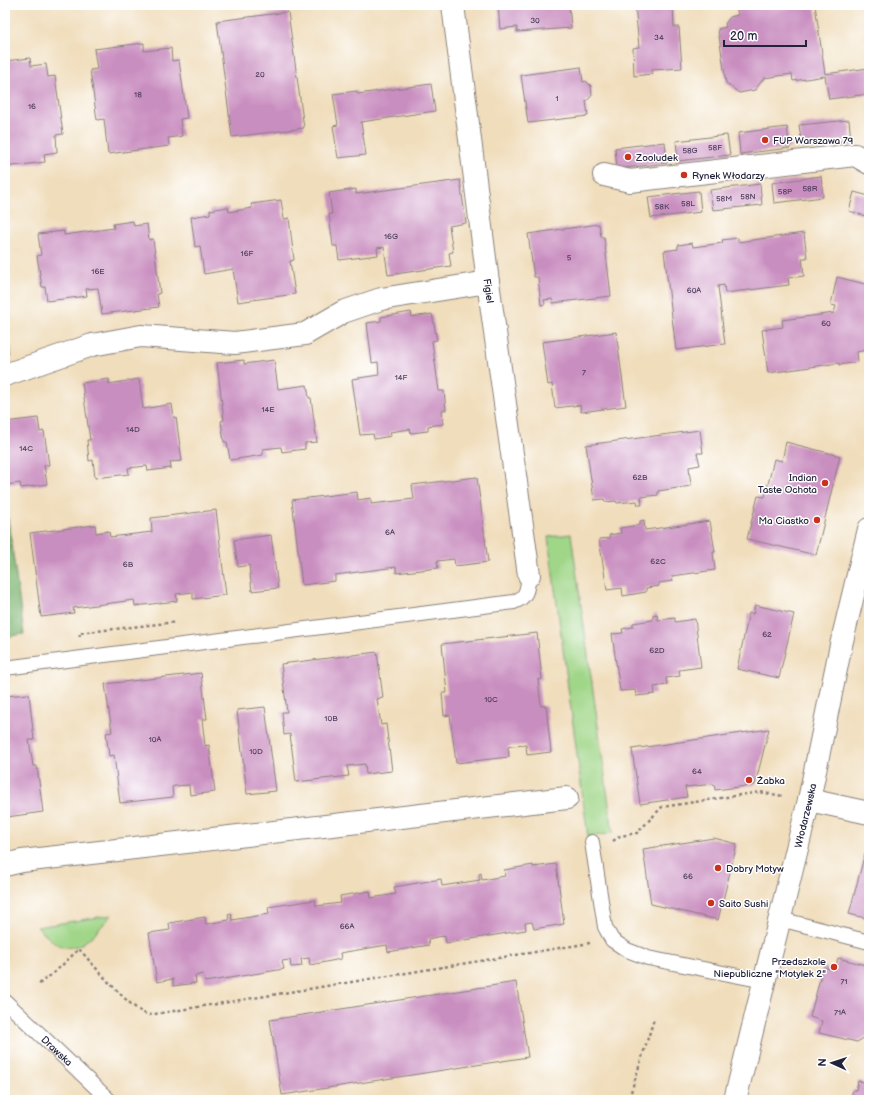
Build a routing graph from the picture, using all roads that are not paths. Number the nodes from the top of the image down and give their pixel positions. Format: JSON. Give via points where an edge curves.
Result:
{"nodes":[{"id":1,"x":453,"y":5,"type":"edge"},
{"id":2,"x":869,"y":163,"type":"edge"},
{"id":3,"x":604,"y":175,"type":"dead end"},
{"id":4,"x":488,"y":282,"type":"junction"},
{"id":5,"x":5,"y":375,"type":"edge"},
{"id":6,"x":869,"y":529,"type":"edge"},
{"id":7,"x":529,"y":575,"type":"joint"},
{"id":8,"x":5,"y":668,"type":"edge"},
{"id":9,"x":567,"y":798,"type":"dead end"},
{"id":10,"x":809,"y":800,"type":"junction"},
{"id":11,"x":869,"y":814,"type":"edge"},
{"id":12,"x":592,"y":842,"type":"dead end"},
{"id":13,"x":5,"y":865,"type":"edge"},
{"id":14,"x":780,"y":919,"type":"junction"},
{"id":15,"x":869,"y":942,"type":"edge"},
{"id":16,"x":764,"y":981,"type":"junction"},
{"id":17,"x":5,"y":1002,"type":"edge"},
{"id":18,"x":109,"y":1100,"type":"edge"},
{"id":19,"x":735,"y":1100,"type":"edge"}],
"edges":[{"from":1,"to":4,"type":"street","name":"Figiel"},
{"from":2,"to":3,"type":"street","via":[[855,155],[630,181]]},
{"from":4,"to":5,"type":"street","via":[[381,299],[343,312],[305,334],[235,343],[141,336],[92,345]]},
{"from":4,"to":7,"type":"street","name":"Figiel"},
{"from":6,"to":10,"type":"street","name":"Włodarzewska","via":[[841,645]]},
{"from":7,"to":8,"type":"lane","via":[[524,596],[514,602]]},
{"from":9,"to":13,"type":"street","via":[[38,859]]},
{"from":10,"to":11,"type":"street"},
{"from":10,"to":14,"type":"street","name":"Włodarzewska"},
{"from":12,"to":16,"type":"lane","via":[[605,927],[612,940],[627,950],[648,958]]},
{"from":14,"to":15,"type":"lane"},
{"from":14,"to":16,"type":"street","name":"Włodarzewska"},
{"from":16,"to":19,"type":"street","name":"Włodarzewska"},
{"from":17,"to":18,"type":"lane","name":"Drawska"}]}
